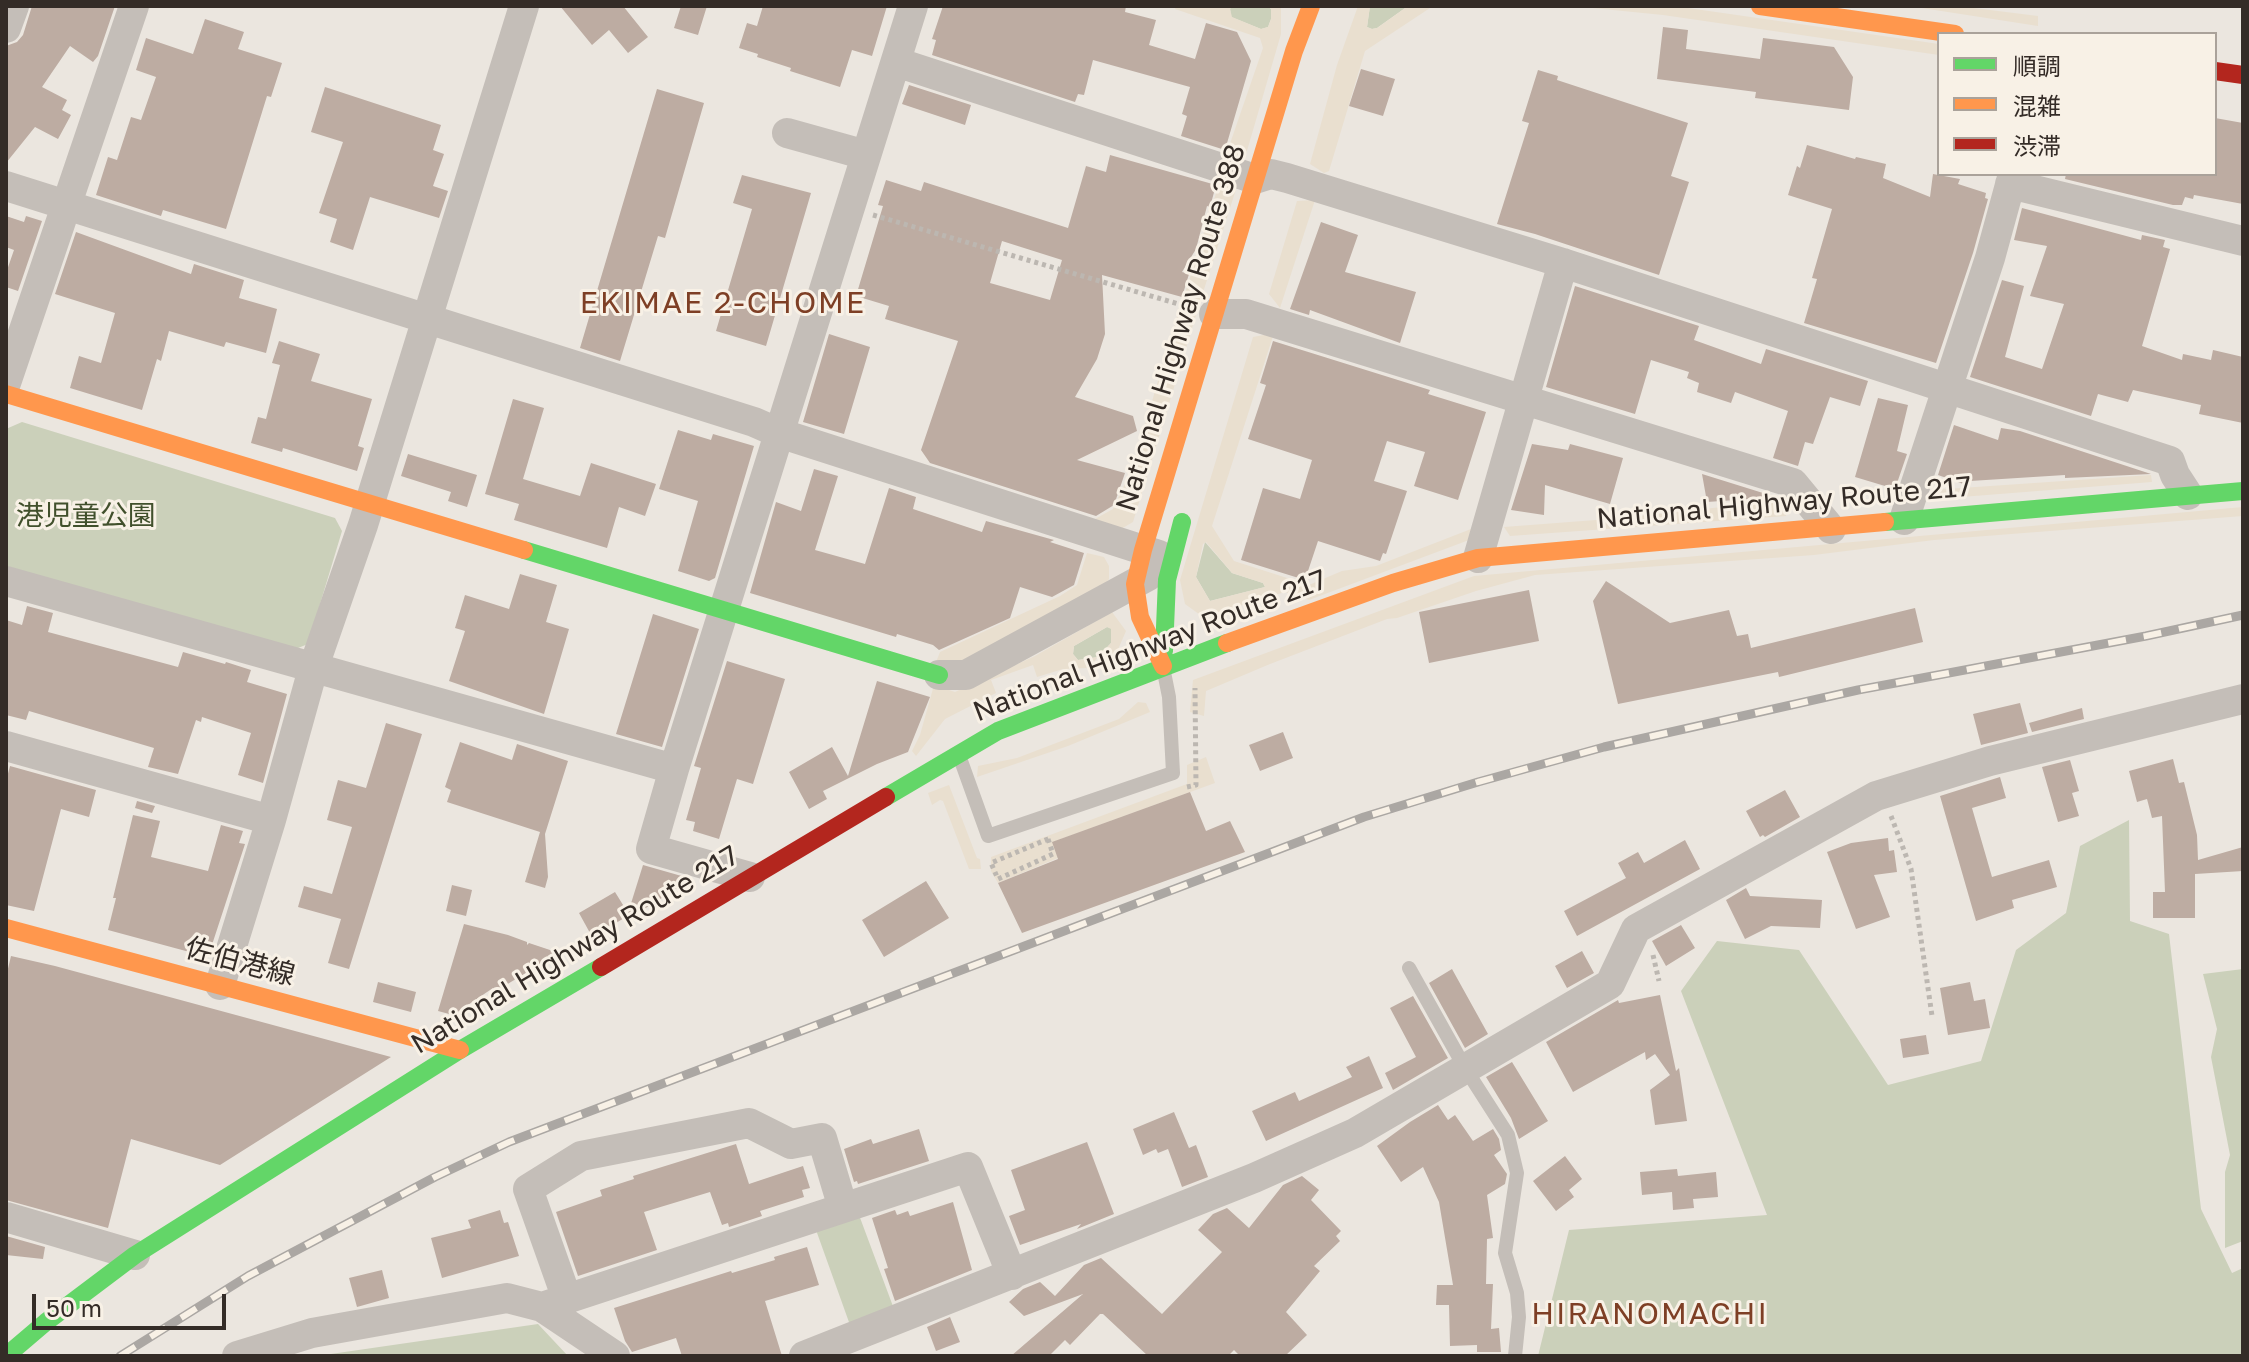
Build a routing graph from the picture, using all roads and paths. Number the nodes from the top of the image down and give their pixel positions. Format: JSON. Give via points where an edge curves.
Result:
{"nodes":[{"id":1,"x":14,"y":6,"type":"edge"},
{"id":2,"x":134,"y":6,"type":"edge"},
{"id":3,"x":524,"y":6,"type":"edge"},
{"id":4,"x":913,"y":6,"type":"edge"},
{"id":5,"x":1311,"y":6,"type":"edge"},
{"id":6,"x":1760,"y":6,"type":"edge"},
{"id":7,"x":6,"y":28,"type":"edge"},
{"id":8,"x":1941,"y":32,"type":"edge"},
{"id":9,"x":896,"y":62,"type":"junction"},
{"id":10,"x":787,"y":133,"type":"dead end"},
{"id":11,"x":866,"y":155,"type":"junction"},
{"id":12,"x":1255,"y":179,"type":"junction"},
{"id":13,"x":2011,"y":179,"type":"edge"},
{"id":14,"x":6,"y":186,"type":"edge"},
{"id":15,"x":67,"y":205,"type":"junction"},
{"id":16,"x":849,"y":208,"type":"junction"},
{"id":17,"x":2243,"y":241,"type":"edge"},
{"id":18,"x":1563,"y":263,"type":"junction"},
{"id":19,"x":1214,"y":314,"type":"junction"},
{"id":20,"x":427,"y":319,"type":"junction"},
{"id":21,"x":6,"y":383,"type":"edge"},
{"id":22,"x":1947,"y":390,"type":"junction"},
{"id":23,"x":6,"y":394,"type":"edge"},
{"id":24,"x":1524,"y":401,"type":"junction"},
{"id":25,"x":779,"y":433,"type":"junction"},
{"id":26,"x":2243,"y":491,"type":"edge"},
{"id":27,"x":2188,"y":495,"type":"junction"},
{"id":28,"x":1188,"y":503,"type":"dead end"},
{"id":29,"x":370,"y":504,"type":"junction"},
{"id":30,"x":1904,"y":520,"type":"junction"},
{"id":31,"x":1831,"y":529,"type":"junction"},
{"id":32,"x":1143,"y":550,"type":"junction"},
{"id":33,"x":1478,"y":558,"type":"junction"},
{"id":34,"x":1172,"y":559,"type":"junction"},
{"id":35,"x":6,"y":581,"type":"edge"},
{"id":36,"x":1135,"y":584,"type":"junction"},
{"id":37,"x":723,"y":610,"type":"junction"},
{"id":38,"x":1163,"y":666,"type":"junction"},
{"id":39,"x":313,"y":669,"type":"junction"},
{"id":40,"x":939,"y":675,"type":"joint"},
{"id":41,"x":1195,"y":687,"type":"dead end"},
{"id":42,"x":2243,"y":699,"type":"edge"},
{"id":43,"x":6,"y":746,"type":"edge"},
{"id":44,"x":959,"y":754,"type":"junction"},
{"id":45,"x":674,"y":769,"type":"junction"},
{"id":46,"x":1196,"y":785,"type":"dead end"},
{"id":47,"x":1876,"y":796,"type":"junction"},
{"id":48,"x":271,"y":820,"type":"junction"},
{"id":49,"x":1048,"y":839,"type":"dead end"},
{"id":50,"x":991,"y":863,"type":"dead end"},
{"id":51,"x":750,"y":877,"type":"junction"},
{"id":52,"x":6,"y":928,"type":"edge"},
{"id":53,"x":1409,"y":968,"type":"dead end"},
{"id":54,"x":220,"y":985,"type":"junction"},
{"id":55,"x":1932,"y":1016,"type":"dead end"},
{"id":56,"x":460,"y":1050,"type":"junction"},
{"id":57,"x":1465,"y":1068,"type":"junction"},
{"id":58,"x":843,"y":1208,"type":"junction"},
{"id":59,"x":6,"y":1217,"type":"edge"},
{"id":60,"x":135,"y":1255,"type":"junction"},
{"id":61,"x":1012,"y":1275,"type":"junction"},
{"id":62,"x":555,"y":1303,"type":"junction"},
{"id":63,"x":6,"y":1356,"type":"edge"},
{"id":64,"x":237,"y":1356,"type":"edge"},
{"id":65,"x":615,"y":1356,"type":"edge"},
{"id":66,"x":804,"y":1356,"type":"edge"},
{"id":67,"x":1515,"y":1356,"type":"edge"}],
"edges":[{"from":1,"to":7,"type":"street"},
{"from":2,"to":15,"type":"street"},
{"from":3,"to":20,"type":"street"},
{"from":4,"to":9,"type":"street"},
{"from":5,"to":12,"type":"main road","name":"National Highway Route 388"},
{"from":6,"to":8,"type":"main road"},
{"from":9,"to":11,"type":"street"},
{"from":9,"to":12,"type":"street"},
{"from":10,"to":11,"type":"street"},
{"from":11,"to":16,"type":"street"},
{"from":12,"to":18,"type":"street","via":[[1271,174]]},
{"from":12,"to":19,"type":"main road","name":"National Highway Route 388"},
{"from":13,"to":17,"type":"street"},
{"from":13,"to":22,"type":"street"},
{"from":14,"to":15,"type":"street"},
{"from":15,"to":20,"type":"street"},
{"from":15,"to":21,"type":"street"},
{"from":16,"to":19,"type":"path"},
{"from":16,"to":25,"type":"street"},
{"from":18,"to":22,"type":"street"},
{"from":18,"to":24,"type":"street"},
{"from":19,"to":24,"type":"street","via":[[1246,313]]},
{"from":19,"to":32,"type":"main road","name":"National Highway Route 388"},
{"from":20,"to":25,"type":"street"},
{"from":20,"to":29,"type":"street"},
{"from":22,"to":27,"type":"street","via":[[2170,461]]},
{"from":22,"to":30,"type":"street"},
{"from":23,"to":29,"type":"main road"},
{"from":24,"to":31,"type":"street","via":[[1793,483]]},
{"from":24,"to":33,"type":"street"},
{"from":25,"to":32,"type":"street"},
{"from":25,"to":37,"type":"street"},
{"from":26,"to":27,"type":"main road","name":"National Highway Route 217"},
{"from":27,"to":30,"type":"main road","name":"National Highway Route 217"},
{"from":28,"to":34,"type":"main road"},
{"from":29,"to":37,"type":"main road"},
{"from":29,"to":39,"type":"street"},
{"from":30,"to":31,"type":"main road","name":"National Highway Route 217"},
{"from":31,"to":33,"type":"main road","name":"National Highway Route 217"},
{"from":32,"to":34,"type":"street"},
{"from":32,"to":36,"type":"main road","name":"National Highway Route 388"},
{"from":33,"to":38,"type":"main road","name":"National Highway Route 217"},
{"from":34,"to":36,"type":"street"},
{"from":34,"to":38,"type":"main road"},
{"from":35,"to":39,"type":"street"},
{"from":36,"to":38,"type":"main road","name":"National Highway Route 388","via":[[1140,617]]},
{"from":36,"to":40,"type":"street","via":[[966,675]]},
{"from":37,"to":40,"type":"main road"},
{"from":37,"to":45,"type":"street"},
{"from":38,"to":44,"type":"main road","name":"National Highway Route 217","via":[[998,731]]},
{"from":38,"to":44,"type":"lane","via":[[1173,773],[988,836]]},
{"from":39,"to":45,"type":"street"},
{"from":39,"to":48,"type":"street"},
{"from":41,"to":46,"type":"path"},
{"from":42,"to":47,"type":"street","via":[[1990,761]]},
{"from":43,"to":48,"type":"street"},
{"from":44,"to":51,"type":"main road","name":"National Highway Route 217"},
{"from":45,"to":51,"type":"street","via":[[651,849]]},
{"from":47,"to":55,"type":"path","via":[[1894,820],[1911,869]]},
{"from":47,"to":57,"type":"street","via":[[1636,929],[1610,984]]},
{"from":48,"to":54,"type":"street"},
{"from":49,"to":50,"type":"path","via":[[1053,854],[998,879]]},
{"from":51,"to":56,"type":"main road","name":"National Highway Route 217"},
{"from":52,"to":54,"type":"main road","name":"佐伯港線"},
{"from":53,"to":57,"type":"lane"},
{"from":54,"to":56,"type":"main road","name":"佐伯港線"},
{"from":56,"to":60,"type":"main road","name":"National Highway Route 217"},
{"from":57,"to":61,"type":"street","via":[[1355,1133]]},
{"from":57,"to":67,"type":"lane","via":[[1508,1135],[1517,1173],[1505,1253],[1517,1293]]},
{"from":58,"to":61,"type":"street","via":[[968,1167]]},
{"from":58,"to":62,"type":"street"},
{"from":58,"to":62,"type":"street","via":[[822,1138],[791,1144],[749,1123],[581,1156],[528,1189]]},
{"from":59,"to":60,"type":"street"},
{"from":60,"to":63,"type":"main road","name":"National Highway Route 217"},
{"from":61,"to":66,"type":"street"},
{"from":62,"to":64,"type":"street","via":[[507,1298],[312,1333]]},
{"from":62,"to":65,"type":"street"}]}
